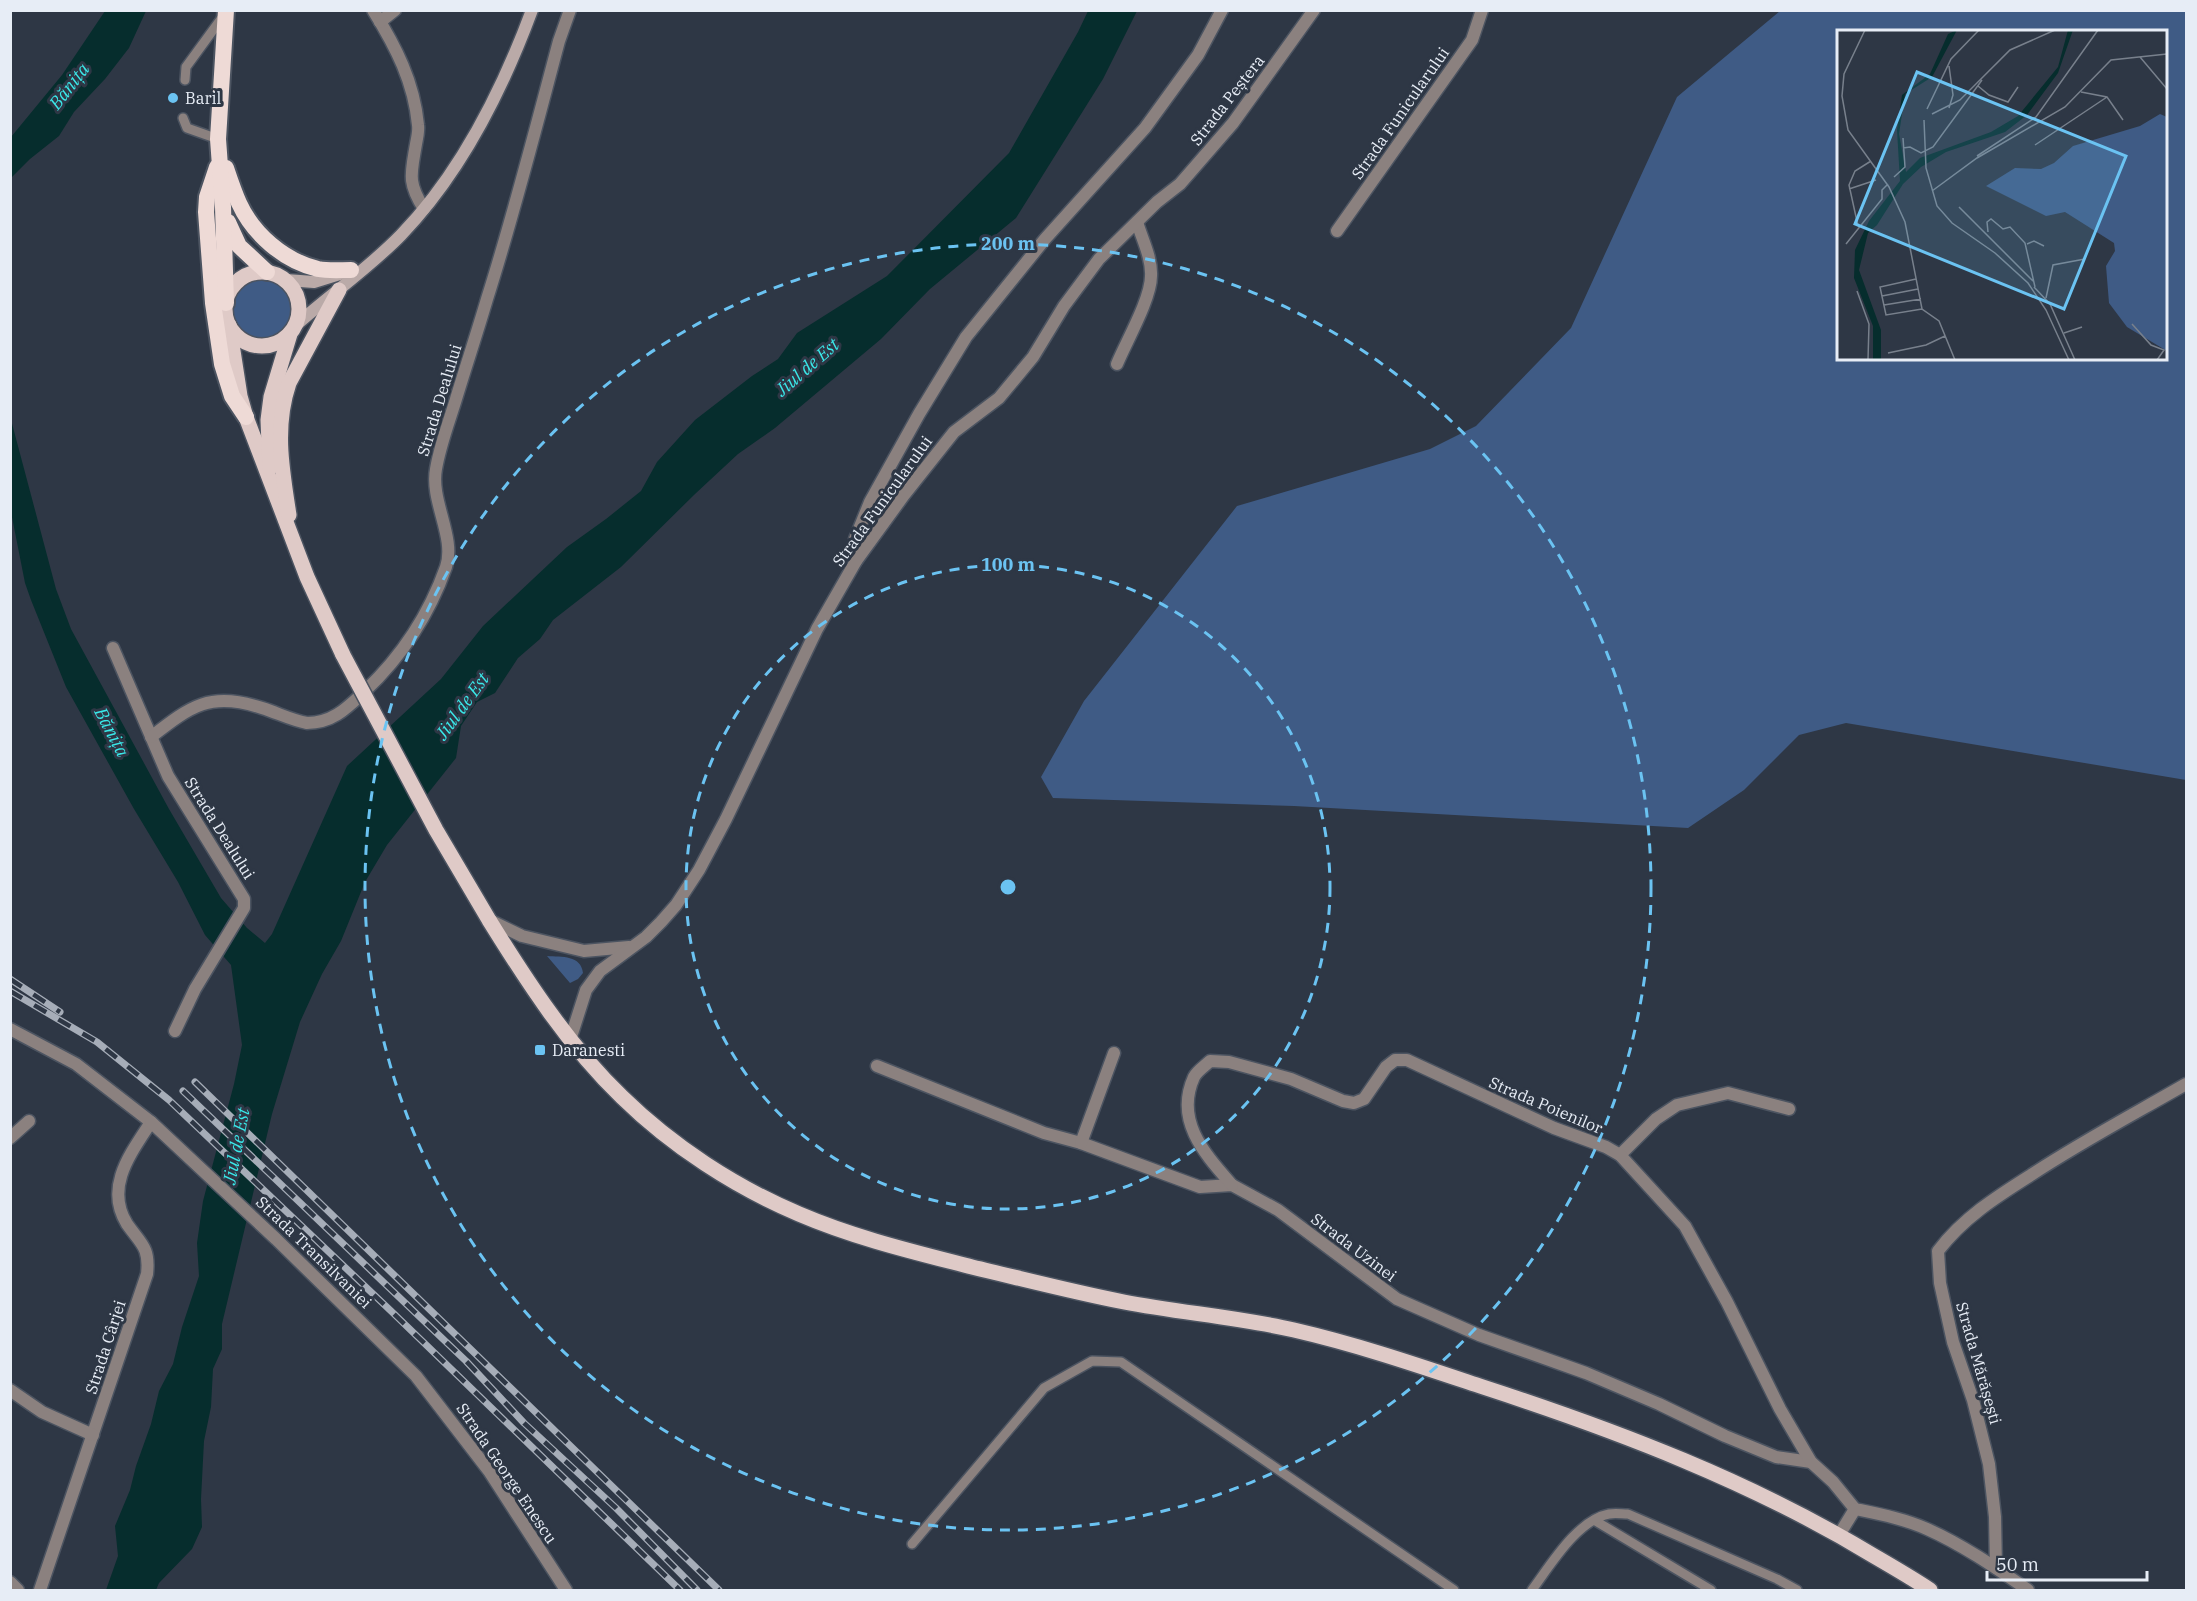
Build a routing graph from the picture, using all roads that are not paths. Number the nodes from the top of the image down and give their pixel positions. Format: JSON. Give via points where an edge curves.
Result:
{"nodes":[{"id":1,"x":395,"y":10,"type":"edge"},
{"id":2,"x":532,"y":10,"type":"edge"},
{"id":3,"x":570,"y":10,"type":"edge"},
{"id":4,"x":1222,"y":10,"type":"edge"},
{"id":5,"x":1314,"y":10,"type":"edge"},
{"id":6,"x":1482,"y":10,"type":"edge"},
{"id":7,"x":226,"y":12,"type":"edge"},
{"id":8,"x":377,"y":16,"type":"edge"},
{"id":9,"x":185,"y":80,"type":"dead end"},
{"id":10,"x":183,"y":118,"type":"dead end"},
{"id":11,"x":219,"y":149,"type":"junction"},
{"id":12,"x":1157,"y":202,"type":"joint"},
{"id":13,"x":223,"y":207,"type":"junction"},
{"id":14,"x":424,"y":209,"type":"junction"},
{"id":15,"x":1137,"y":222,"type":"junction"},
{"id":16,"x":1337,"y":231,"type":"dead end"},
{"id":17,"x":372,"y":262,"type":"junction"},
{"id":18,"x":351,"y":270,"type":"junction"},
{"id":19,"x":267,"y":272,"type":"junction"},
{"id":20,"x":286,"y":280,"type":"junction"},
{"id":21,"x":339,"y":290,"type":"junction"},
{"id":22,"x":226,"y":303,"type":"junction"},
{"id":23,"x":229,"y":326,"type":"junction"},
{"id":24,"x":293,"y":329,"type":"junction"},
{"id":25,"x":1117,"y":364,"type":"dead end"},
{"id":26,"x":246,"y":417,"type":"junction"},
{"id":27,"x":271,"y":486,"type":"junction"},
{"id":28,"x":292,"y":538,"type":"junction"},
{"id":29,"x":856,"y":561,"type":"junction"},
{"id":30,"x":113,"y":648,"type":"dead end"},
{"id":31,"x":151,"y":737,"type":"junction"},
{"id":32,"x":489,"y":920,"type":"junction"},
{"id":33,"x":630,"y":947,"type":"junction"},
{"id":34,"x":10,"y":1029,"type":"edge"},
{"id":35,"x":175,"y":1031,"type":"dead end"},
{"id":36,"x":570,"y":1040,"type":"junction"},
{"id":37,"x":1114,"y":1053,"type":"dead end"},
{"id":38,"x":877,"y":1066,"type":"dead end"},
{"id":39,"x":2187,"y":1084,"type":"edge"},
{"id":40,"x":1789,"y":1109,"type":"dead end"},
{"id":41,"x":29,"y":1121,"type":"dead end"},
{"id":42,"x":151,"y":1122,"type":"junction"},
{"id":43,"x":10,"y":1138,"type":"edge"},
{"id":44,"x":1082,"y":1143,"type":"junction"},
{"id":45,"x":1620,"y":1155,"type":"junction"},
{"id":46,"x":1232,"y":1185,"type":"junction"},
{"id":47,"x":392,"y":1351,"type":"joint"},
{"id":48,"x":10,"y":1390,"type":"edge"},
{"id":49,"x":93,"y":1435,"type":"junction"},
{"id":50,"x":1811,"y":1462,"type":"junction"},
{"id":51,"x":1855,"y":1509,"type":"junction"},
{"id":52,"x":1594,"y":1520,"type":"junction"},
{"id":53,"x":1839,"y":1535,"type":"junction"},
{"id":54,"x":912,"y":1544,"type":"dead end"},
{"id":55,"x":1996,"y":1568,"type":"junction"},
{"id":56,"x":10,"y":1582,"type":"edge"},
{"id":57,"x":18,"y":1590,"type":"edge"},
{"id":58,"x":40,"y":1590,"type":"edge"},
{"id":59,"x":566,"y":1590,"type":"edge"},
{"id":60,"x":1454,"y":1590,"type":"edge"},
{"id":61,"x":1532,"y":1590,"type":"edge"},
{"id":62,"x":1711,"y":1590,"type":"edge"},
{"id":63,"x":1797,"y":1590,"type":"edge"},
{"id":64,"x":1930,"y":1590,"type":"edge"},
{"id":65,"x":2028,"y":1590,"type":"edge"}],
"edges":[{"from":1,"to":8,"type":"street"},
{"from":2,"to":14,"type":"main road","via":[[495,98],[468,147]]},
{"from":3,"to":31,"type":"street","name":"Strada Dealului","via":[[435,471],[448,548],[447,564],[423,619],[385,672],[335,717],[307,723],[241,702],[213,701],[187,710]]},
{"from":4,"to":29,"type":"street","via":[[1198,55],[1145,128],[966,337],[870,502],[855,539]]},
{"from":5,"to":12,"type":"street","name":"Strada Peștera","via":[[1233,123],[1180,184]]},
{"from":6,"to":16,"type":"street","name":"Strada Funicularului","via":[[1472,40]]},
{"from":7,"to":9,"type":"lane","via":[[186,67]]},
{"from":7,"to":11,"type":"highway"},
{"from":8,"to":14,"type":"street","via":[[410,81],[418,128],[411,173],[413,191]]},
{"from":10,"to":11,"type":"lane","via":[[187,128]]},
{"from":11,"to":13,"type":"highway"},
{"from":11,"to":18,"type":"highway","via":[[239,204],[254,230],[299,262],[319,269]]},
{"from":11,"to":26,"type":"highway","via":[[207,197],[213,303],[225,379]]},
{"from":12,"to":15,"type":"street","name":"Strada Funicularului"},
{"from":13,"to":19,"type":"highway","via":[[238,246]]},
{"from":13,"to":22,"type":"highway"},
{"from":14,"to":17,"type":"main road"},
{"from":15,"to":25,"type":"street","via":[[1151,278]]},
{"from":15,"to":29,"type":"street","name":"Strada Funicularului","via":[[1092,269],[1033,357],[999,398],[954,432]]},
{"from":17,"to":18,"type":"main road"},
{"from":17,"to":21,"type":"main road"},
{"from":18,"to":20,"type":"main road","via":[[314,282]]},
{"from":19,"to":20,"type":"main road"},
{"from":19,"to":22,"type":"main road","via":[[245,276],[229,292]]},
{"from":20,"to":24,"type":"main road","via":[[297,296],[299,315]]},
{"from":21,"to":24,"type":"main road"},
{"from":21,"to":28,"type":"main road","via":[[289,383],[281,413],[280,455]]},
{"from":22,"to":23,"type":"main road"},
{"from":23,"to":24,"type":"main road","via":[[236,335],[257,346],[280,342]]},
{"from":23,"to":26,"type":"main road"},
{"from":24,"to":27,"type":"main road","via":[[275,381],[268,420]]},
{"from":26,"to":27,"type":"main road"},
{"from":27,"to":28,"type":"main road"},
{"from":28,"to":32,"type":"main road","bridge":true,"via":[[343,655]]},
{"from":29,"to":33,"type":"street","name":"Strada Funicularului","via":[[817,628],[699,870],[661,922]]},
{"from":30,"to":31,"type":"street","name":"Strada Dealului"},
{"from":31,"to":35,"type":"street","name":"Strada Dealului","via":[[168,776],[244,899],[240,916]]},
{"from":32,"to":33,"type":"street","via":[[522,936],[585,951]]},
{"from":32,"to":36,"type":"main road"},
{"from":33,"to":36,"type":"street","name":"Strada Funicularului","via":[[600,971],[586,990]]},
{"from":34,"to":42,"type":"street","name":"Strada Transilvaniei","via":[[76,1064]]},
{"from":36,"to":53,"type":"main road","via":[[623,1099],[666,1136],[748,1190],[797,1214],[870,1240],[1063,1289],[1289,1329],[1373,1350],[1638,1442],[1730,1480]]},
{"from":37,"to":44,"type":"street"},
{"from":38,"to":44,"type":"street","via":[[1044,1133]]},
{"from":39,"to":55,"type":"street","name":"Strada Mărășești","via":[[1980,1207],[1938,1251],[1940,1283],[1953,1342],[1989,1464]]},
{"from":40,"to":45,"type":"street","via":[[1728,1093],[1677,1105],[1656,1119]]},
{"from":41,"to":43,"type":"street"},
{"from":42,"to":47,"type":"street","name":"Strada Transilvaniei"},
{"from":42,"to":49,"type":"street","name":"Strada Cârjei","via":[[118,1180],[126,1222],[149,1259],[147,1274]]},
{"from":44,"to":46,"type":"street","via":[[1200,1187]]},
{"from":45,"to":46,"type":"street","name":"Strada Poienilor","via":[[1543,1124],[1407,1060],[1395,1060],[1386,1067],[1364,1099],[1353,1103],[1292,1078],[1210,1060],[1195,1076],[1187,1104],[1192,1132]]},
{"from":45,"to":50,"type":"street","name":"Strada Poienilor","via":[[1685,1226]]},
{"from":46,"to":50,"type":"street","name":"Strada Uzinei","via":[[1278,1210],[1397,1299],[1479,1335],[1586,1373],[1776,1457]]},
{"from":47,"to":59,"type":"street","name":"Strada George Enescu","via":[[439,1404],[489,1471]]},
{"from":48,"to":49,"type":"street","via":[[42,1412]]},
{"from":49,"to":58,"type":"street","name":"Strada Cârjei"},
{"from":50,"to":51,"type":"street","name":"Strada Poienilor"},
{"from":51,"to":53,"type":"street"},
{"from":51,"to":55,"type":"street","via":[[1927,1529]]},
{"from":52,"to":61,"type":"lane","via":[[1567,1543]]},
{"from":52,"to":62,"type":"lane"},
{"from":52,"to":63,"type":"lane","via":[[1628,1514]]},
{"from":53,"to":64,"type":"main road"},
{"from":54,"to":60,"type":"lane","via":[[1044,1388],[1092,1361],[1121,1362]]},
{"from":55,"to":65,"type":"street"},
{"from":56,"to":57,"type":"street"}]}
